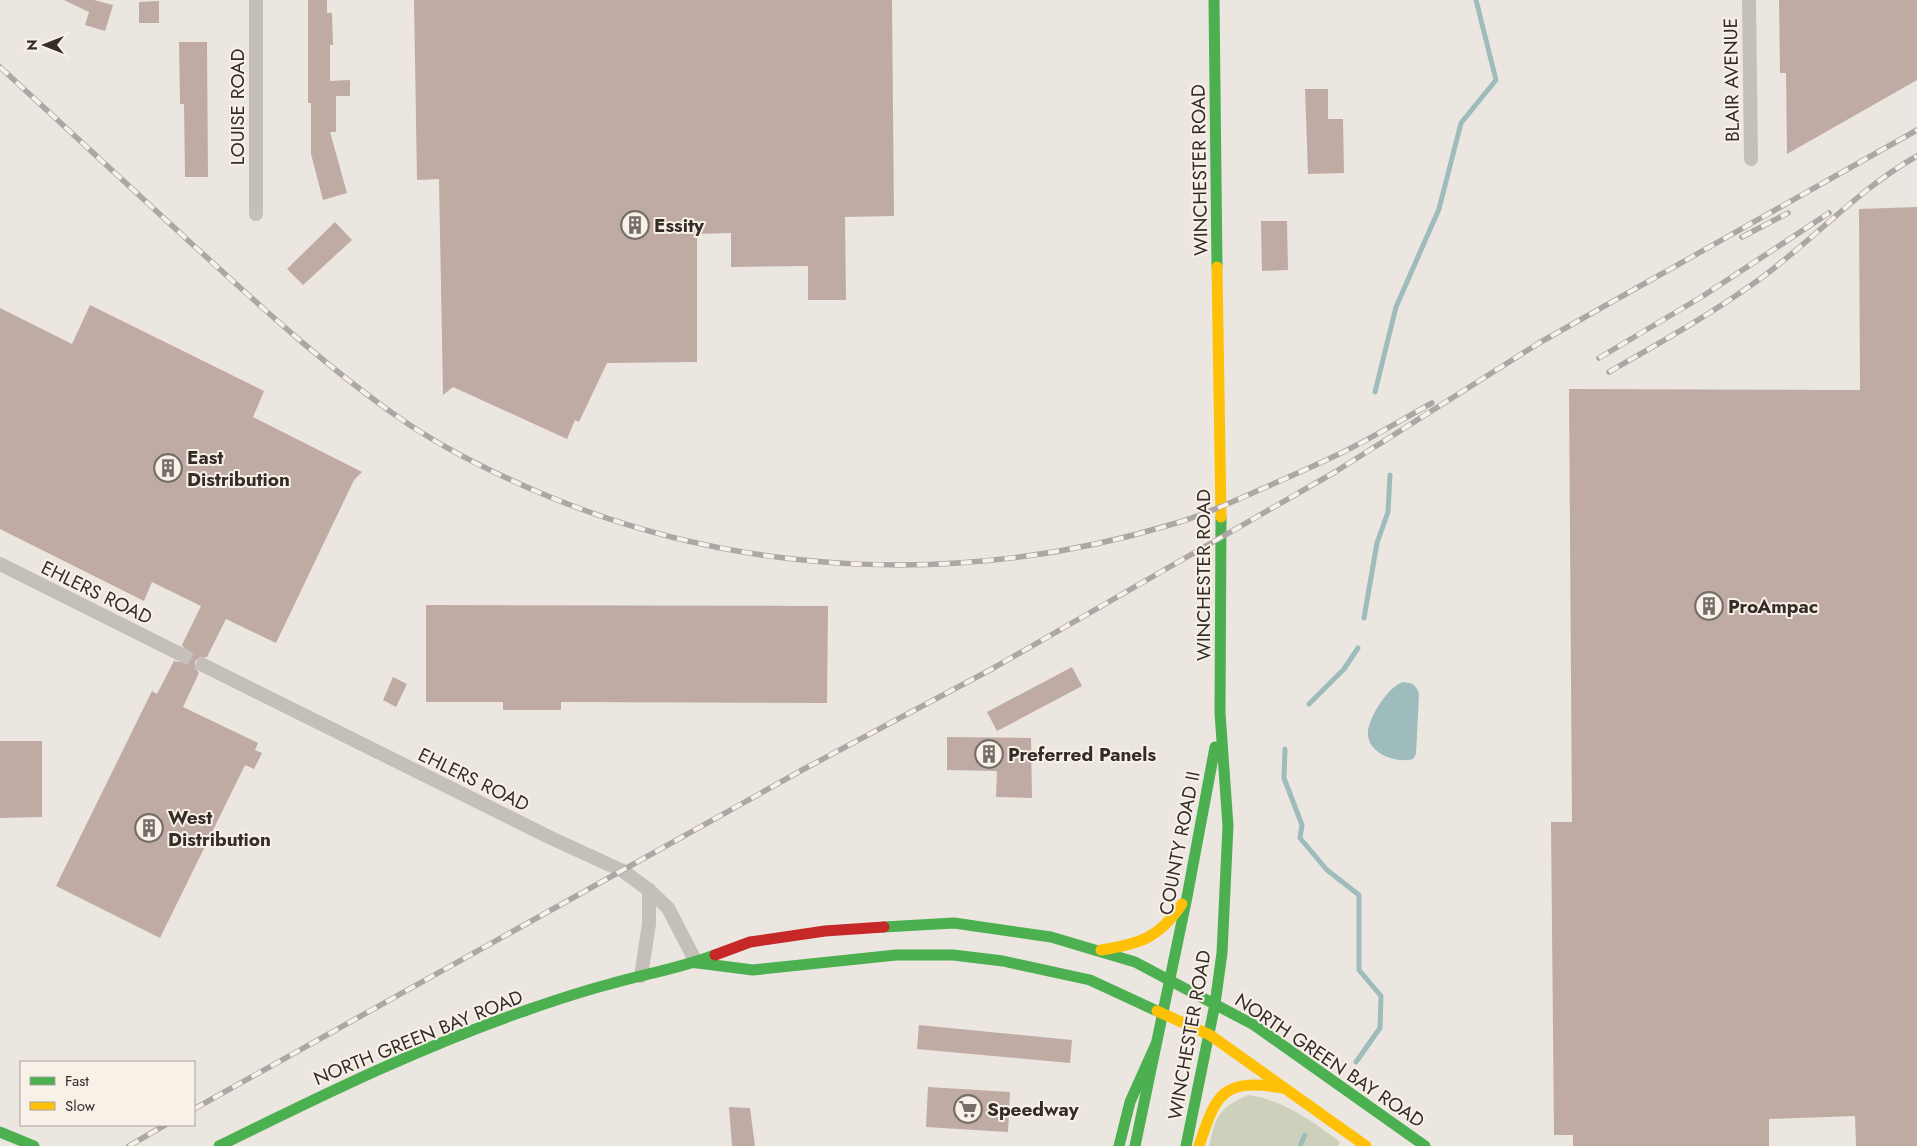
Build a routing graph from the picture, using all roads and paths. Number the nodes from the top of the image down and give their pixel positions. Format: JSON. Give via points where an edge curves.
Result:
{"nodes":[{"id":1,"x":256,"y":0,"type":"edge"},
{"id":2,"x":1214,"y":0,"type":"edge"},
{"id":3,"x":1749,"y":0,"type":"edge"},
{"id":4,"x":1751,"y":159,"type":"dead end"},
{"id":5,"x":256,"y":214,"type":"dead end"},
{"id":6,"x":0,"y":564,"type":"edge"},
{"id":7,"x":178,"y":653,"type":"tunnel mouth"},
{"id":8,"x":203,"y":665,"type":"tunnel mouth"},
{"id":9,"x":1220,"y":713,"type":"junction"},
{"id":10,"x":649,"y":890,"type":"junction"},
{"id":11,"x":1186,"y":898,"type":"junction"},
{"id":12,"x":1099,"y":950,"type":"junction"},
{"id":13,"x":696,"y":962,"type":"junction"},
{"id":14,"x":641,"y":976,"type":"junction"},
{"id":15,"x":1170,"y":979,"type":"junction"},
{"id":16,"x":1215,"y":1004,"type":"junction"},
{"id":17,"x":1164,"y":1014,"type":"junction"},
{"id":18,"x":1210,"y":1035,"type":"junction"},
{"id":19,"x":1156,"y":1044,"type":"junction"},
{"id":20,"x":1290,"y":1090,"type":"junction"},
{"id":21,"x":0,"y":1132,"type":"edge"},
{"id":22,"x":34,"y":1146,"type":"edge"},
{"id":23,"x":219,"y":1146,"type":"edge"},
{"id":24,"x":1119,"y":1146,"type":"edge"},
{"id":25,"x":1135,"y":1146,"type":"edge"},
{"id":26,"x":1186,"y":1146,"type":"edge"},
{"id":27,"x":1199,"y":1146,"type":"edge"},
{"id":28,"x":1366,"y":1146,"type":"edge"},
{"id":29,"x":1425,"y":1146,"type":"edge"}],
"edges":[{"from":1,"to":5,"type":"street","name":"LOUISE ROAD"},
{"from":2,"to":9,"type":"main road","name":"WINCHESTER ROAD"},
{"from":3,"to":4,"type":"street","name":"BLAIR AVENUE"},
{"from":6,"to":7,"type":"street","name":"EHLERS ROAD"},
{"from":8,"to":10,"type":"street","name":"EHLERS ROAD","via":[[623,871]]},
{"from":9,"to":11,"type":"main road","name":"COUNTY ROAD II","via":[[1204,814]]},
{"from":9,"to":16,"type":"main road","name":"WINCHESTER ROAD","via":[[1228,826],[1224,927]]},
{"from":10,"to":13,"type":"street","name":"EHLERS ROAD","via":[[668,908]]},
{"from":10,"to":14,"type":"street","via":[[649,924]]},
{"from":11,"to":12,"type":"main road","via":[[1160,933],[1146,941]]},
{"from":11,"to":15,"type":"main road","name":"COUNTY ROAD II"},
{"from":12,"to":13,"type":"main road","name":"NORTH GREEN BAY ROAD","via":[[1051,937],[954,923],[825,931],[750,942]]},
{"from":12,"to":15,"type":"main road","name":"NORTH GREEN BAY ROAD","via":[[1135,962]]},
{"from":13,"to":14,"type":"main road","name":"NORTH GREEN BAY ROAD"},
{"from":13,"to":17,"type":"main road","name":"NORTH GREEN BAY ROAD","via":[[753,970],[896,955],[953,955],[1003,961],[1090,980]]},
{"from":14,"to":23,"type":"main road","name":"NORTH GREEN BAY ROAD","via":[[530,1009],[459,1035],[360,1077]]},
{"from":15,"to":16,"type":"main road","name":"NORTH GREEN BAY ROAD"},
{"from":15,"to":17,"type":"main road","name":"WINCHESTER ROAD"},
{"from":16,"to":18,"type":"main road","name":"WINCHESTER ROAD"},
{"from":16,"to":29,"type":"main road","name":"NORTH GREEN BAY ROAD","via":[[1254,1025]]},
{"from":17,"to":18,"type":"main road","name":"NORTH GREEN BAY ROAD"},
{"from":17,"to":19,"type":"main road","name":"WINCHESTER ROAD"},
{"from":18,"to":20,"type":"main road","name":"NORTH GREEN BAY ROAD"},
{"from":18,"to":26,"type":"main road","name":"WINCHESTER ROAD"},
{"from":19,"to":24,"type":"main road","via":[[1130,1102]]},
{"from":19,"to":25,"type":"main road","name":"WINCHESTER ROAD"},
{"from":20,"to":27,"type":"main road","via":[[1250,1082],[1231,1088],[1214,1104]]},
{"from":20,"to":28,"type":"main road","name":"NORTH GREEN BAY ROAD"},
{"from":21,"to":22,"type":"main road"}]}
